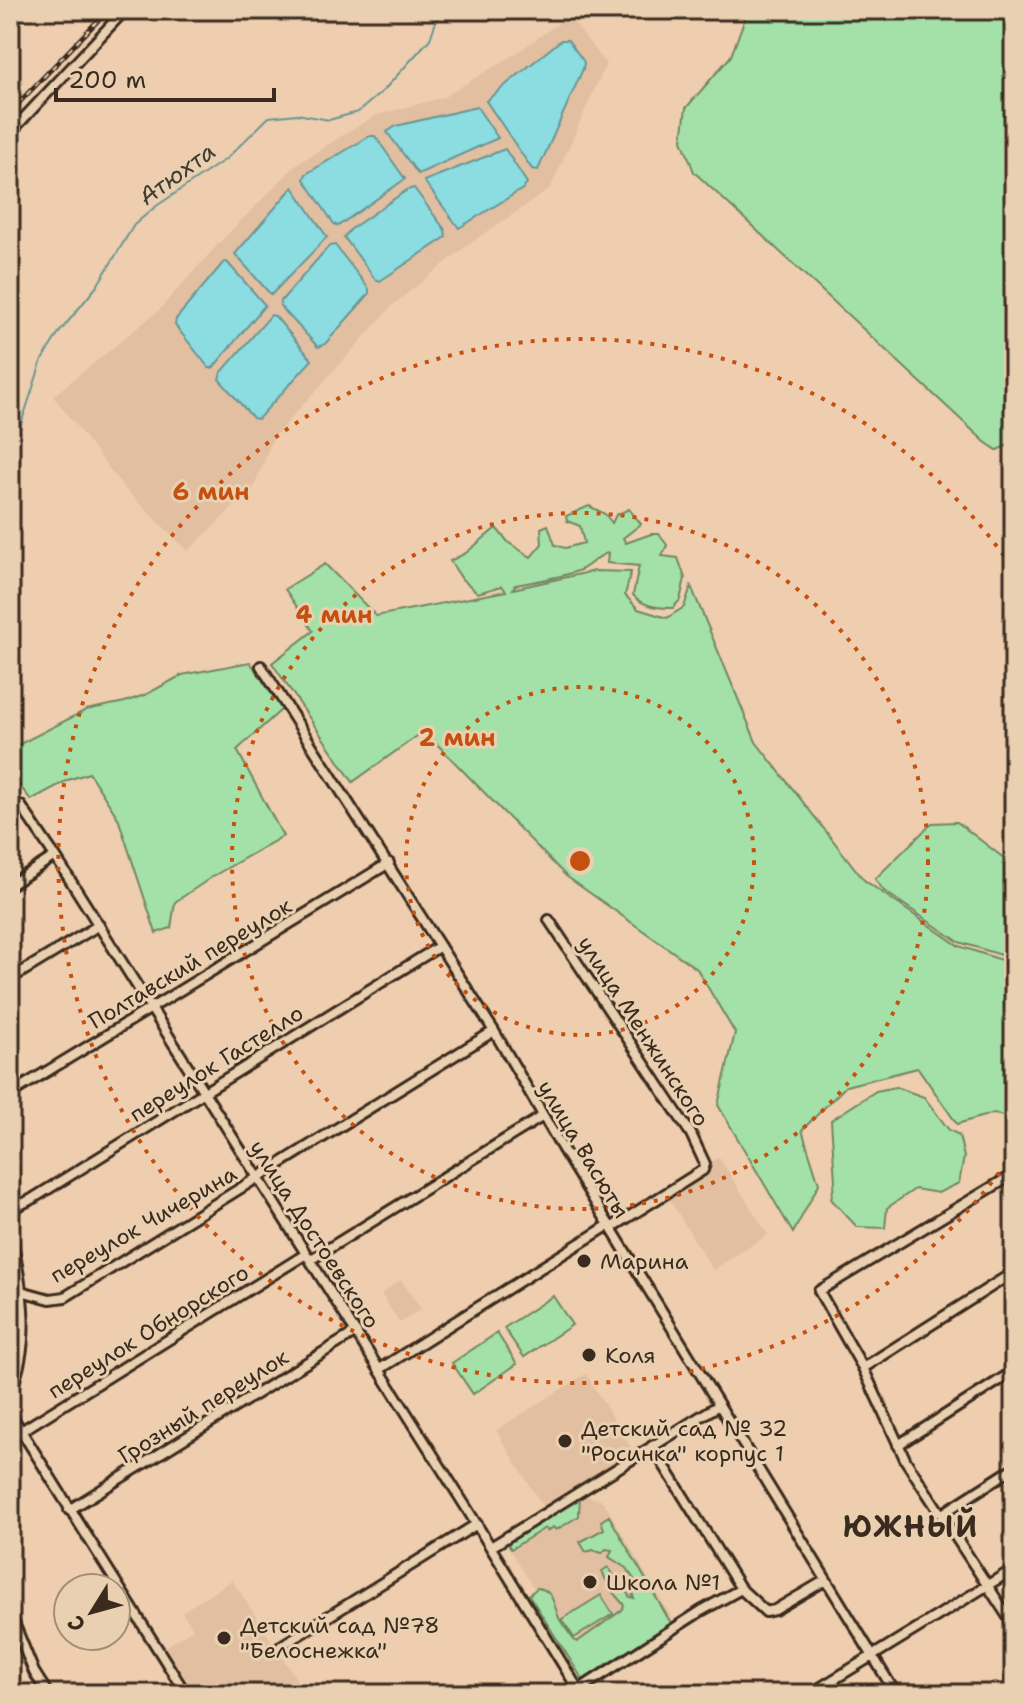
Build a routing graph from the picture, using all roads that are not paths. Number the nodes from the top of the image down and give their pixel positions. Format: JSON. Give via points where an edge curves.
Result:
{"nodes":[{"id":1,"x":125,"y":10,"type":"edge"},
{"id":2,"x":10,"y":133,"type":"edge"},
{"id":3,"x":261,"y":666,"type":"dead end"},
{"id":4,"x":10,"y":800,"type":"edge"},
{"id":5,"x":55,"y":856,"type":"junction"},
{"id":6,"x":389,"y":863,"type":"junction"},
{"id":7,"x":10,"y":885,"type":"edge"},
{"id":8,"x":549,"y":920,"type":"dead end"},
{"id":9,"x":99,"y":925,"type":"junction"},
{"id":10,"x":440,"y":946,"type":"junction"},
{"id":11,"x":10,"y":979,"type":"edge"},
{"id":12,"x":150,"y":1008,"type":"junction"},
{"id":13,"x":494,"y":1031,"type":"junction"},
{"id":14,"x":203,"y":1091,"type":"junction"},
{"id":15,"x":10,"y":1094,"type":"edge"},
{"id":16,"x":543,"y":1116,"type":"junction"},
{"id":17,"x":1014,"y":1174,"type":"edge"},
{"id":18,"x":257,"y":1178,"type":"junction"},
{"id":19,"x":10,"y":1210,"type":"edge"},
{"id":20,"x":610,"y":1227,"type":"junction"},
{"id":21,"x":10,"y":1228,"type":"edge"},
{"id":22,"x":308,"y":1257,"type":"junction"},
{"id":23,"x":1014,"y":1272,"type":"edge"},
{"id":24,"x":10,"y":1288,"type":"edge"},
{"id":25,"x":21,"y":1289,"type":"junction"},
{"id":26,"x":356,"y":1332,"type":"junction"},
{"id":27,"x":863,"y":1368,"type":"junction"},
{"id":28,"x":380,"y":1369,"type":"junction"},
{"id":29,"x":1014,"y":1371,"type":"edge"},
{"id":30,"x":10,"y":1393,"type":"edge"},
{"id":31,"x":719,"y":1405,"type":"junction"},
{"id":32,"x":10,"y":1413,"type":"edge"},
{"id":33,"x":21,"y":1431,"type":"junction"},
{"id":34,"x":10,"y":1438,"type":"edge"},
{"id":35,"x":898,"y":1445,"type":"junction"},
{"id":36,"x":652,"y":1446,"type":"junction"},
{"id":37,"x":1014,"y":1468,"type":"edge"},
{"id":38,"x":69,"y":1510,"type":"junction"},
{"id":39,"x":942,"y":1514,"type":"junction"},
{"id":40,"x":477,"y":1524,"type":"junction"},
{"id":41,"x":491,"y":1547,"type":"junction"},
{"id":42,"x":1014,"y":1569,"type":"edge"},
{"id":43,"x":826,"y":1580,"type":"junction"},
{"id":44,"x":987,"y":1586,"type":"junction"},
{"id":45,"x":741,"y":1589,"type":"junction"},
{"id":46,"x":10,"y":1613,"type":"edge"},
{"id":47,"x":1014,"y":1626,"type":"edge"},
{"id":48,"x":281,"y":1646,"type":"dead end"},
{"id":49,"x":872,"y":1656,"type":"junction"},
{"id":50,"x":577,"y":1693,"type":"edge"},
{"id":51,"x":48,"y":1694,"type":"edge"},
{"id":52,"x":186,"y":1694,"type":"edge"},
{"id":53,"x":810,"y":1694,"type":"edge"},
{"id":54,"x":896,"y":1694,"type":"edge"}],
"edges":[{"from":1,"to":2,"type":"street"},
{"from":3,"to":6,"type":"street","name":"улица Васюты"},
{"from":4,"to":5,"type":"street","name":"улица Достоевского","via":[[21,806]]},
{"from":5,"to":7,"type":"street"},
{"from":5,"to":9,"type":"street","name":"улица Достоевского"},
{"from":6,"to":10,"type":"street","name":"улица Васюты"},
{"from":6,"to":12,"type":"street","name":"Полтавский переулок"},
{"from":8,"to":20,"type":"street","name":"улица Менжинского","via":[[691,1134],[705,1164]]},
{"from":9,"to":11,"type":"street"},
{"from":9,"to":12,"type":"street","name":"улица Достоевского"},
{"from":10,"to":13,"type":"street","name":"улица Васюты"},
{"from":10,"to":14,"type":"street","name":"переулок Гастелло"},
{"from":12,"to":14,"type":"street","name":"улица Достоевского"},
{"from":12,"to":15,"type":"street","name":"Полтавский переулок"},
{"from":13,"to":16,"type":"street","name":"улица Васюты"},
{"from":13,"to":18,"type":"street","name":"переулок Чичерина"},
{"from":14,"to":18,"type":"street","name":"улица Достоевского"},
{"from":14,"to":19,"type":"street","name":"переулок Гастелло"},
{"from":16,"to":20,"type":"street","name":"улица Васюты"},
{"from":16,"to":22,"type":"street","name":"переулок Обнорского"},
{"from":17,"to":27,"type":"street","via":[[819,1291]]},
{"from":18,"to":22,"type":"street","name":"улица Достоевского"},
{"from":18,"to":25,"type":"street","name":"переулок Чичерина","via":[[65,1297],[50,1299]]},
{"from":20,"to":28,"type":"street"},
{"from":20,"to":31,"type":"street","name":"улица Васюты"},
{"from":21,"to":25,"type":"street"},
{"from":22,"to":26,"type":"street","name":"улица Достоевского"},
{"from":22,"to":33,"type":"street","name":"переулок Обнорского"},
{"from":23,"to":27,"type":"street"},
{"from":24,"to":25,"type":"street","name":"переулок Чичерина"},
{"from":25,"to":30,"type":"street","via":[[25,1338]]},
{"from":26,"to":28,"type":"street","name":"улица Достоевского"},
{"from":26,"to":38,"type":"street","name":"Грозный переулок"},
{"from":27,"to":35,"type":"street"},
{"from":28,"to":40,"type":"street","name":"улица Достоевского"},
{"from":29,"to":35,"type":"street"},
{"from":31,"to":36,"type":"street"},
{"from":31,"to":43,"type":"street","name":"улица Васюты"},
{"from":32,"to":33,"type":"street"},
{"from":33,"to":34,"type":"street","name":"переулок Обнорского"},
{"from":33,"to":38,"type":"street"},
{"from":35,"to":39,"type":"street"},
{"from":36,"to":41,"type":"street"},
{"from":36,"to":45,"type":"street"},
{"from":37,"to":39,"type":"street"},
{"from":38,"to":52,"type":"street"},
{"from":39,"to":44,"type":"street"},
{"from":40,"to":41,"type":"street","name":"улица Достоевского"},
{"from":40,"to":48,"type":"street"},
{"from":41,"to":50,"type":"street","name":"улица Достоевского"},
{"from":42,"to":44,"type":"street"},
{"from":43,"to":45,"type":"street","via":[[766,1612]]},
{"from":43,"to":49,"type":"street","name":"улица Васюты"},
{"from":44,"to":47,"type":"street"},
{"from":44,"to":49,"type":"street"},
{"from":45,"to":50,"type":"street"},
{"from":46,"to":51,"type":"street"},
{"from":49,"to":53,"type":"street"},
{"from":49,"to":54,"type":"street","name":"улица Васюты"}]}
